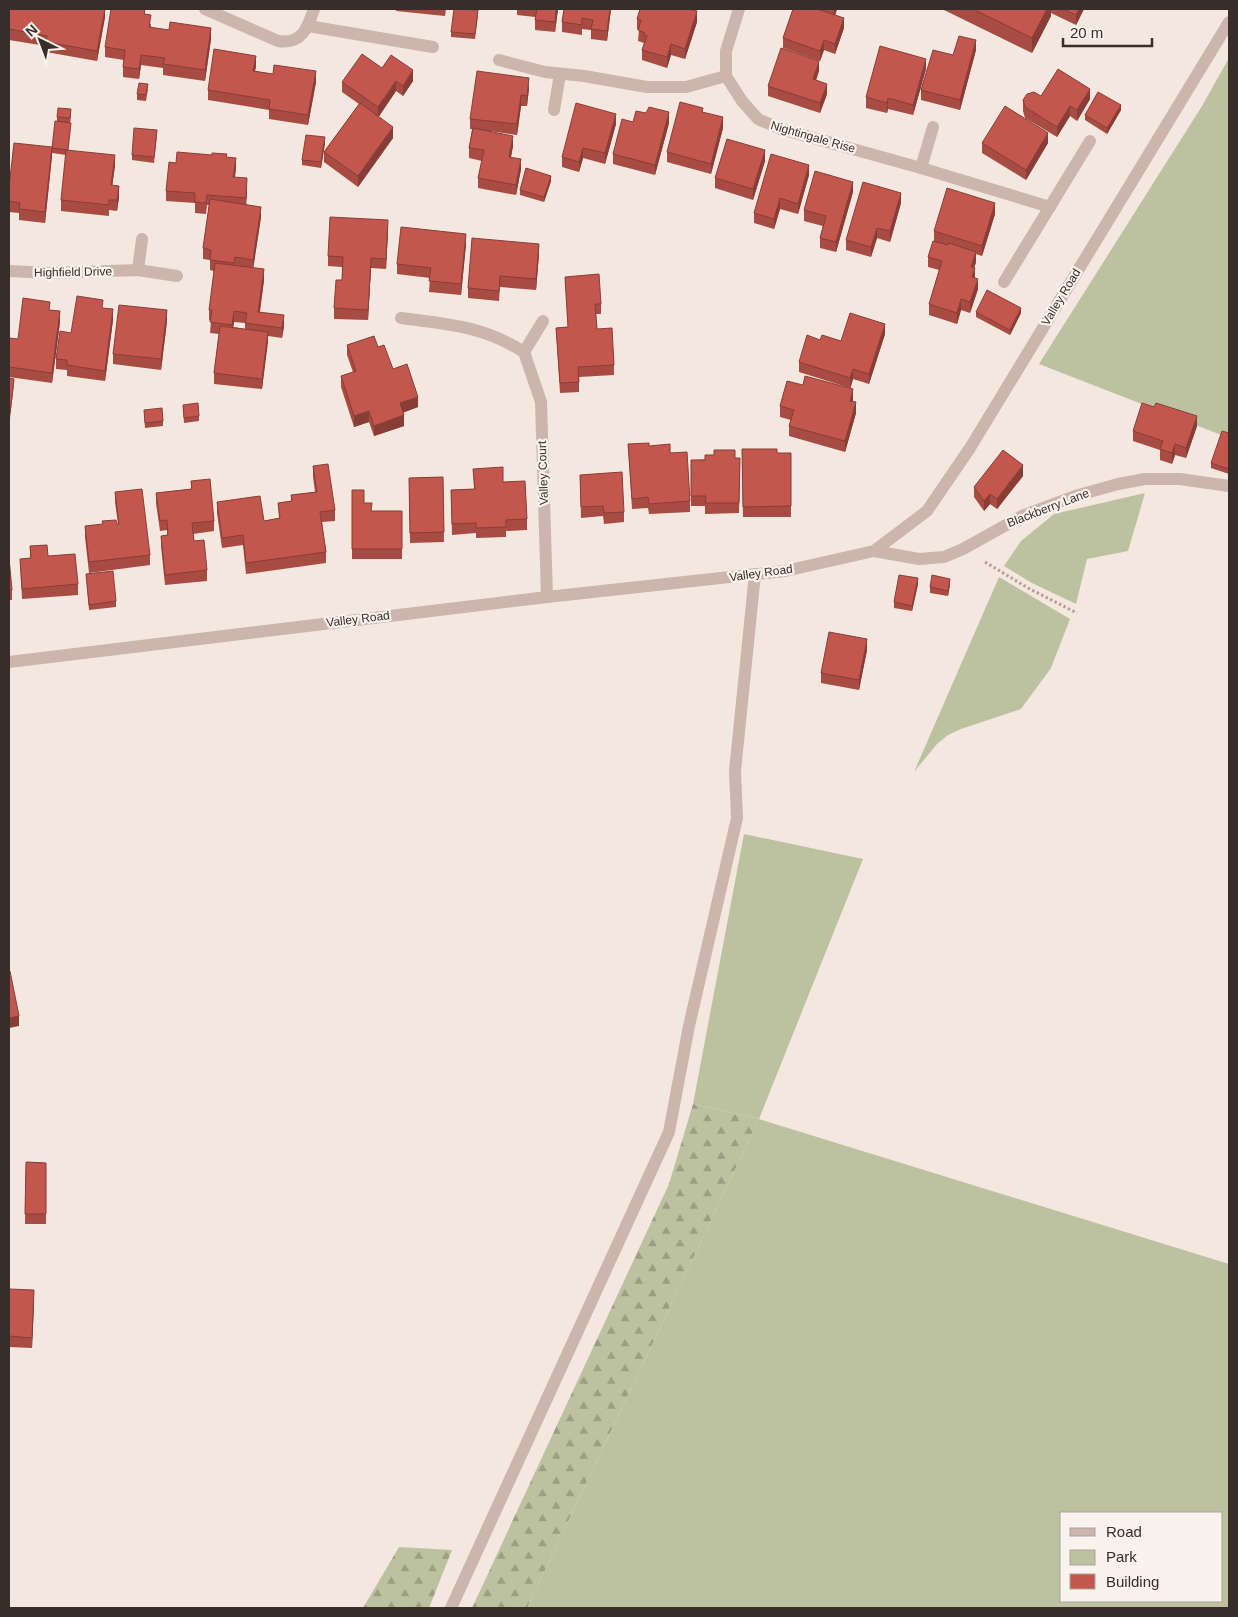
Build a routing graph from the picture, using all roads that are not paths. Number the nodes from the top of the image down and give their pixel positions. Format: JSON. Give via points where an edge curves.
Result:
{"nodes":[{"id":1,"x":205,"y":9,"type":"edge"},
{"id":2,"x":314,"y":9,"type":"edge"},
{"id":3,"x":738,"y":9,"type":"edge"},
{"id":4,"x":1229,"y":22,"type":"edge"},
{"id":5,"x":308,"y":26,"type":"junction"},
{"id":6,"x":433,"y":48,"type":"dead end"},
{"id":7,"x":499,"y":60,"type":"dead end"},
{"id":8,"x":560,"y":74,"type":"junction"},
{"id":9,"x":726,"y":76,"type":"junction"},
{"id":10,"x":554,"y":110,"type":"dead end"},
{"id":11,"x":933,"y":128,"type":"dead end"},
{"id":12,"x":1090,"y":141,"type":"dead end"},
{"id":13,"x":921,"y":168,"type":"junction"},
{"id":14,"x":1050,"y":207,"type":"junction"},
{"id":15,"x":142,"y":239,"type":"dead end"},
{"id":16,"x":138,"y":270,"type":"junction"},
{"id":17,"x":9,"y":271,"type":"edge"},
{"id":18,"x":177,"y":276,"type":"dead end"},
{"id":19,"x":1004,"y":282,"type":"dead end"},
{"id":20,"x":401,"y":318,"type":"dead end"},
{"id":21,"x":542,"y":321,"type":"dead end"},
{"id":22,"x":524,"y":352,"type":"junction"},
{"id":23,"x":1229,"y":486,"type":"edge"},
{"id":24,"x":874,"y":551,"type":"junction"},
{"id":25,"x":755,"y":574,"type":"junction"},
{"id":26,"x":547,"y":597,"type":"junction"},
{"id":27,"x":9,"y":662,"type":"edge"},
{"id":28,"x":451,"y":1608,"type":"edge"}],
"edges":[{"from":1,"to":5,"type":"street","via":[[283,42],[295,40]]},
{"from":2,"to":5,"type":"street"},
{"from":3,"to":9,"type":"street","via":[[726,50]]},
{"from":4,"to":24,"type":"street","name":"Valley Road","via":[[970,448],[927,511]]},
{"from":5,"to":6,"type":"street"},
{"from":7,"to":8,"type":"street"},
{"from":8,"to":9,"type":"street","via":[[647,87],[686,87]]},
{"from":8,"to":10,"type":"street"},
{"from":9,"to":13,"type":"street","name":"Nightingale Rise","via":[[749,111],[763,122]]},
{"from":11,"to":13,"type":"street"},
{"from":12,"to":14,"type":"street"},
{"from":13,"to":14,"type":"street","name":"Nightingale Rise"},
{"from":14,"to":19,"type":"street"},
{"from":15,"to":16,"type":"street"},
{"from":16,"to":17,"type":"street","name":"Highfield Drive"},
{"from":16,"to":18,"type":"street","name":"Highfield Drive"},
{"from":20,"to":22,"type":"street","via":[[483,331]]},
{"from":21,"to":22,"type":"street"},
{"from":22,"to":26,"type":"street","name":"Valley Court","via":[[541,402]]},
{"from":23,"to":24,"type":"street","name":"Blackberry Lane","via":[[1145,478],[1075,496],[1024,515],[944,557],[919,559]]},
{"from":24,"to":25,"type":"street","name":"Valley Road","via":[[785,571]]},
{"from":25,"to":26,"type":"street","name":"Valley Road"},
{"from":25,"to":28,"type":"street","via":[[735,771],[737,818],[689,1026],[669,1132]]},
{"from":26,"to":27,"type":"street","name":"Valley Road"}]}
